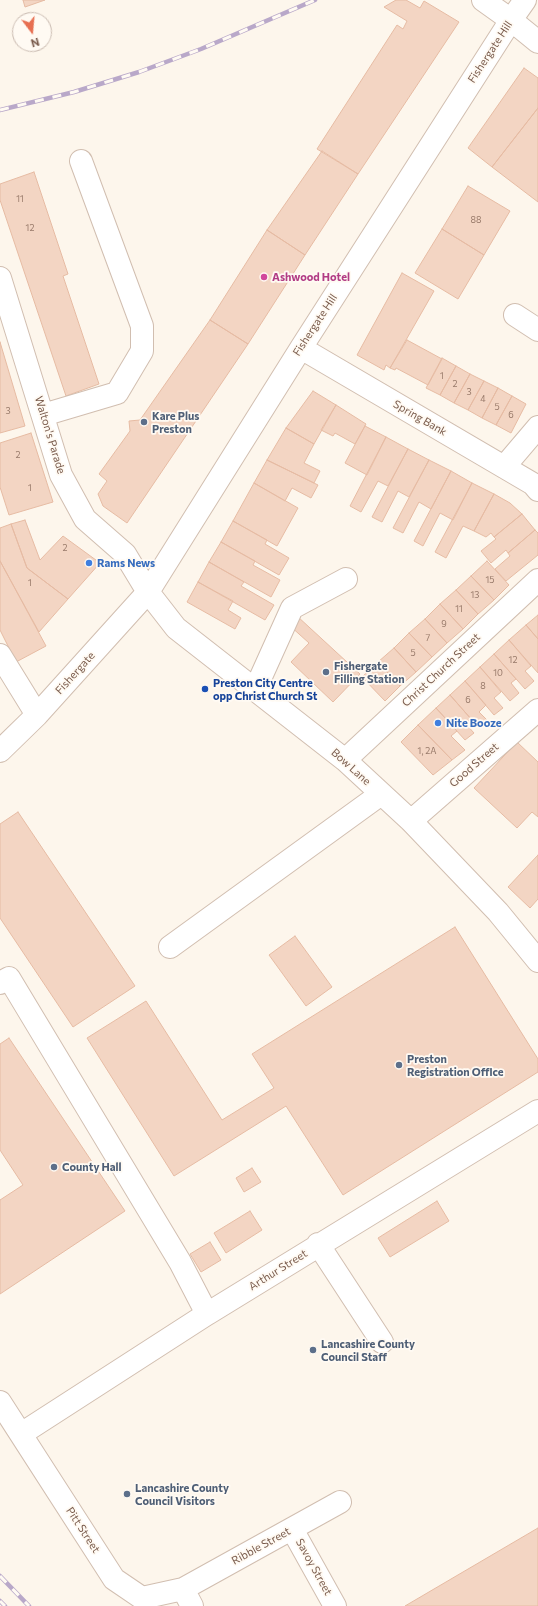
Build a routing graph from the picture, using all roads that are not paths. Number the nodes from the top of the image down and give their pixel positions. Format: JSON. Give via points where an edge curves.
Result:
{"nodes":[{"id":1,"x":483,"y":0,"type":"edge"},
{"id":2,"x":525,"y":0,"type":"edge"},
{"id":3,"x":511,"y":20,"type":"junction"},
{"id":4,"x":538,"y":42,"type":"edge"},
{"id":5,"x":81,"y":161,"type":"dead end"},
{"id":6,"x":0,"y":278,"type":"edge"},
{"id":7,"x":4,"y":303,"type":"edge"},
{"id":8,"x":515,"y":315,"type":"dead end"},
{"id":9,"x":538,"y":330,"type":"edge"},
{"id":10,"x":301,"y":348,"type":"junction"},
{"id":11,"x":43,"y":415,"type":"junction"},
{"id":12,"x":538,"y":427,"type":"edge"},
{"id":13,"x":504,"y":467,"type":"junction"},
{"id":14,"x":538,"y":490,"type":"edge"},
{"id":15,"x":346,"y":579,"type":"dead end"},
{"id":16,"x":538,"y":580,"type":"edge"},
{"id":17,"x":148,"y":592,"type":"junction"},
{"id":18,"x":0,"y":655,"type":"edge"},
{"id":19,"x":255,"y":690,"type":"junction"},
{"id":20,"x":37,"y":715,"type":"junction"},
{"id":21,"x":534,"y":720,"type":"edge"},
{"id":22,"x":0,"y":751,"type":"edge"},
{"id":23,"x":344,"y":760,"type":"junction"},
{"id":24,"x":380,"y":794,"type":"junction"},
{"id":25,"x":410,"y":821,"type":"junction"},
{"id":26,"x":170,"y":947,"type":"dead end"},
{"id":27,"x":538,"y":961,"type":"edge"},
{"id":28,"x":0,"y":983,"type":"edge"},
{"id":29,"x":538,"y":1111,"type":"edge"},
{"id":30,"x":318,"y":1244,"type":"junction"},
{"id":31,"x":207,"y":1314,"type":"junction"},
{"id":32,"x":382,"y":1342,"type":"dead end"},
{"id":33,"x":0,"y":1402,"type":"edge"},
{"id":34,"x":21,"y":1434,"type":"junction"},
{"id":35,"x":340,"y":1502,"type":"dead end"},
{"id":36,"x":292,"y":1529,"type":"junction"},
{"id":37,"x":187,"y":1598,"type":"edge"},
{"id":38,"x":335,"y":1606,"type":"edge"}],
"edges":[{"from":1,"to":3,"type":"street"},
{"from":2,"to":3,"type":"street","name":"Fishergate Hill"},
{"from":3,"to":4,"type":"street"},
{"from":3,"to":10,"type":"street","name":"Fishergate Hill"},
{"from":5,"to":11,"type":"street","via":[[142,326],[142,352],[117,393]]},
{"from":6,"to":7,"type":"street","name":"Walton's Parade"},
{"from":7,"to":11,"type":"street","name":"Walton's Parade"},
{"from":8,"to":9,"type":"street"},
{"from":10,"to":13,"type":"street","name":"Spring Bank"},
{"from":10,"to":17,"type":"street","name":"Fishergate Hill"},
{"from":11,"to":17,"type":"street","name":"Walton's Parade","via":[[61,475],[85,519],[125,554]]},
{"from":12,"to":13,"type":"street"},
{"from":13,"to":14,"type":"street","name":"Spring Bank","via":[[533,484]]},
{"from":15,"to":19,"type":"street","via":[[292,608]]},
{"from":16,"to":23,"type":"street","name":"Christ Church Street"},
{"from":17,"to":19,"type":"street","name":"Bow Lane","via":[[176,628]]},
{"from":17,"to":20,"type":"street","name":"Fishergate"},
{"from":18,"to":20,"type":"street"},
{"from":19,"to":23,"type":"street","name":"Bow Lane"},
{"from":20,"to":22,"type":"street","name":"Fishergate"},
{"from":21,"to":25,"type":"street","name":"Good Street"},
{"from":23,"to":24,"type":"street","name":"Bow Lane"},
{"from":24,"to":25,"type":"street","name":"Bow Lane"},
{"from":24,"to":26,"type":"street"},
{"from":25,"to":27,"type":"street","name":"Bow Lane","via":[[498,912]]},
{"from":28,"to":31,"type":"street","via":[[9,978],[180,1262]]},
{"from":29,"to":30,"type":"street","name":"Arthur Street"},
{"from":30,"to":31,"type":"street","name":"Arthur Street"},
{"from":30,"to":32,"type":"street"},
{"from":31,"to":34,"type":"street","name":"Arthur Street"},
{"from":33,"to":34,"type":"street","name":"Pitt Street"},
{"from":34,"to":37,"type":"street","name":"Pitt Street","via":[[114,1579],[142,1598]]},
{"from":35,"to":36,"type":"street","name":"Ribble Street"},
{"from":36,"to":37,"type":"street","name":"Ribble Street"},
{"from":36,"to":38,"type":"street","name":"Savoy Street"}]}
